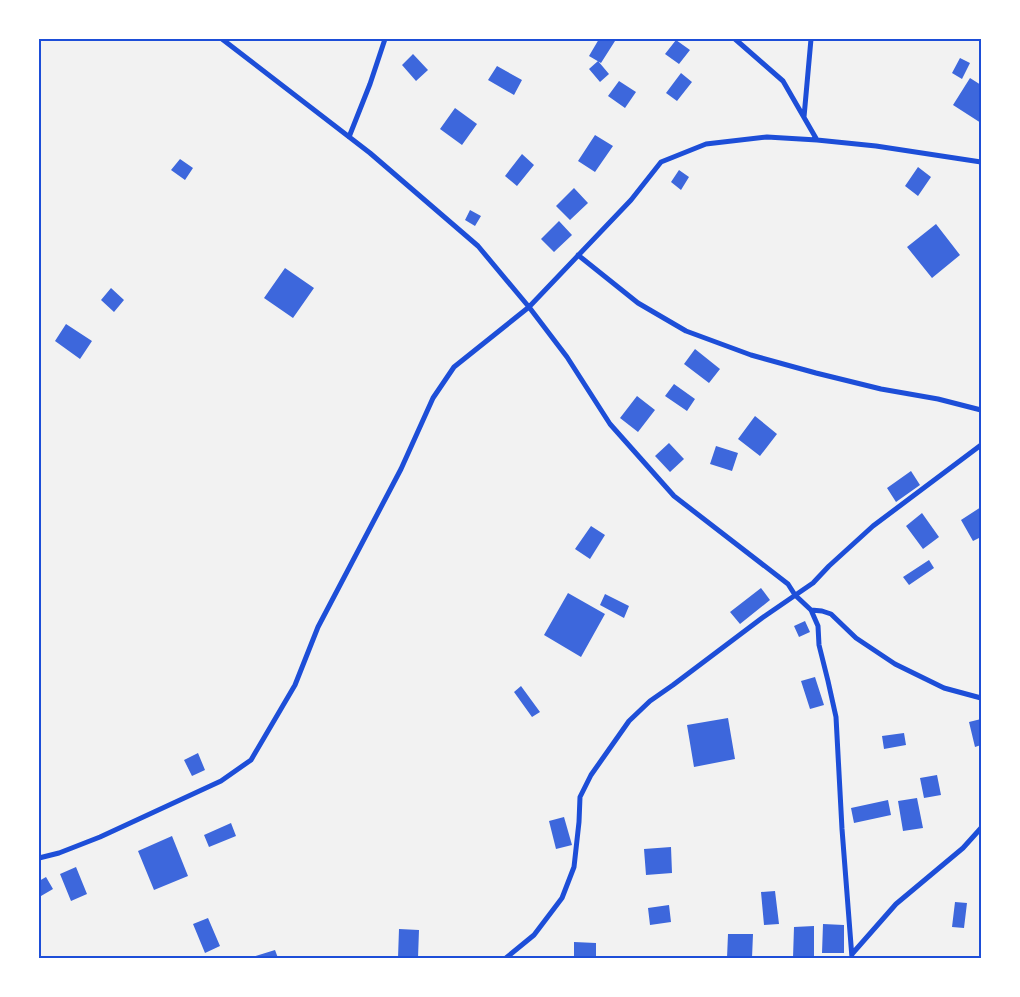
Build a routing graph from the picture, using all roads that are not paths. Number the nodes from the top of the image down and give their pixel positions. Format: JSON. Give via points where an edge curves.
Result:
{"nodes":[{"id":1,"x":222,"y":39,"type":"edge"},
{"id":2,"x":384,"y":39,"type":"edge"},
{"id":3,"x":734,"y":39,"type":"edge"},
{"id":4,"x":811,"y":39,"type":"edge"},
{"id":5,"x":804,"y":117,"type":"junction"},
{"id":6,"x":349,"y":137,"type":"junction"},
{"id":7,"x":817,"y":140,"type":"junction"},
{"id":8,"x":981,"y":162,"type":"edge"},
{"id":9,"x":578,"y":256,"type":"junction"},
{"id":10,"x":529,"y":307,"type":"junction"},
{"id":11,"x":981,"y":410,"type":"edge"},
{"id":12,"x":981,"y":446,"type":"edge"},
{"id":13,"x":795,"y":595,"type":"junction"},
{"id":14,"x":811,"y":610,"type":"junction"},
{"id":15,"x":981,"y":698,"type":"edge"},
{"id":16,"x":981,"y":828,"type":"edge"},
{"id":17,"x":39,"y":858,"type":"edge"},
{"id":18,"x":852,"y":956,"type":"edge"},
{"id":19,"x":506,"y":958,"type":"edge"}],
"edges":[{"from":1,"to":6,"type":"street"},
{"from":2,"to":6,"type":"street"},
{"from":3,"to":5,"type":"street","via":[[783,81]]},
{"from":4,"to":5,"type":"street"},
{"from":5,"to":7,"type":"street"},
{"from":6,"to":10,"type":"street","via":[[478,246]]},
{"from":7,"to":8,"type":"street"},
{"from":7,"to":9,"type":"street","via":[[767,137],[706,144],[661,162],[631,200]]},
{"from":9,"to":10,"type":"street"},
{"from":9,"to":11,"type":"street","via":[[638,303],[686,331],[816,374]]},
{"from":10,"to":13,"type":"street","via":[[610,424],[674,496],[788,584]]},
{"from":10,"to":17,"type":"street","via":[[454,367],[433,398],[401,469],[318,627],[295,685],[251,760],[221,781],[100,837]]},
{"from":12,"to":13,"type":"street","via":[[873,526],[812,584]]},
{"from":13,"to":14,"type":"street"},
{"from":13,"to":19,"type":"street","via":[[650,701],[629,721],[580,796],[574,866],[562,898],[534,935]]},
{"from":14,"to":15,"type":"street","via":[[831,614],[856,638],[895,664],[944,688]]},
{"from":14,"to":18,"type":"street","via":[[818,626],[819,645],[836,717]]},
{"from":16,"to":18,"type":"street","via":[[963,848],[896,904]]}]}
